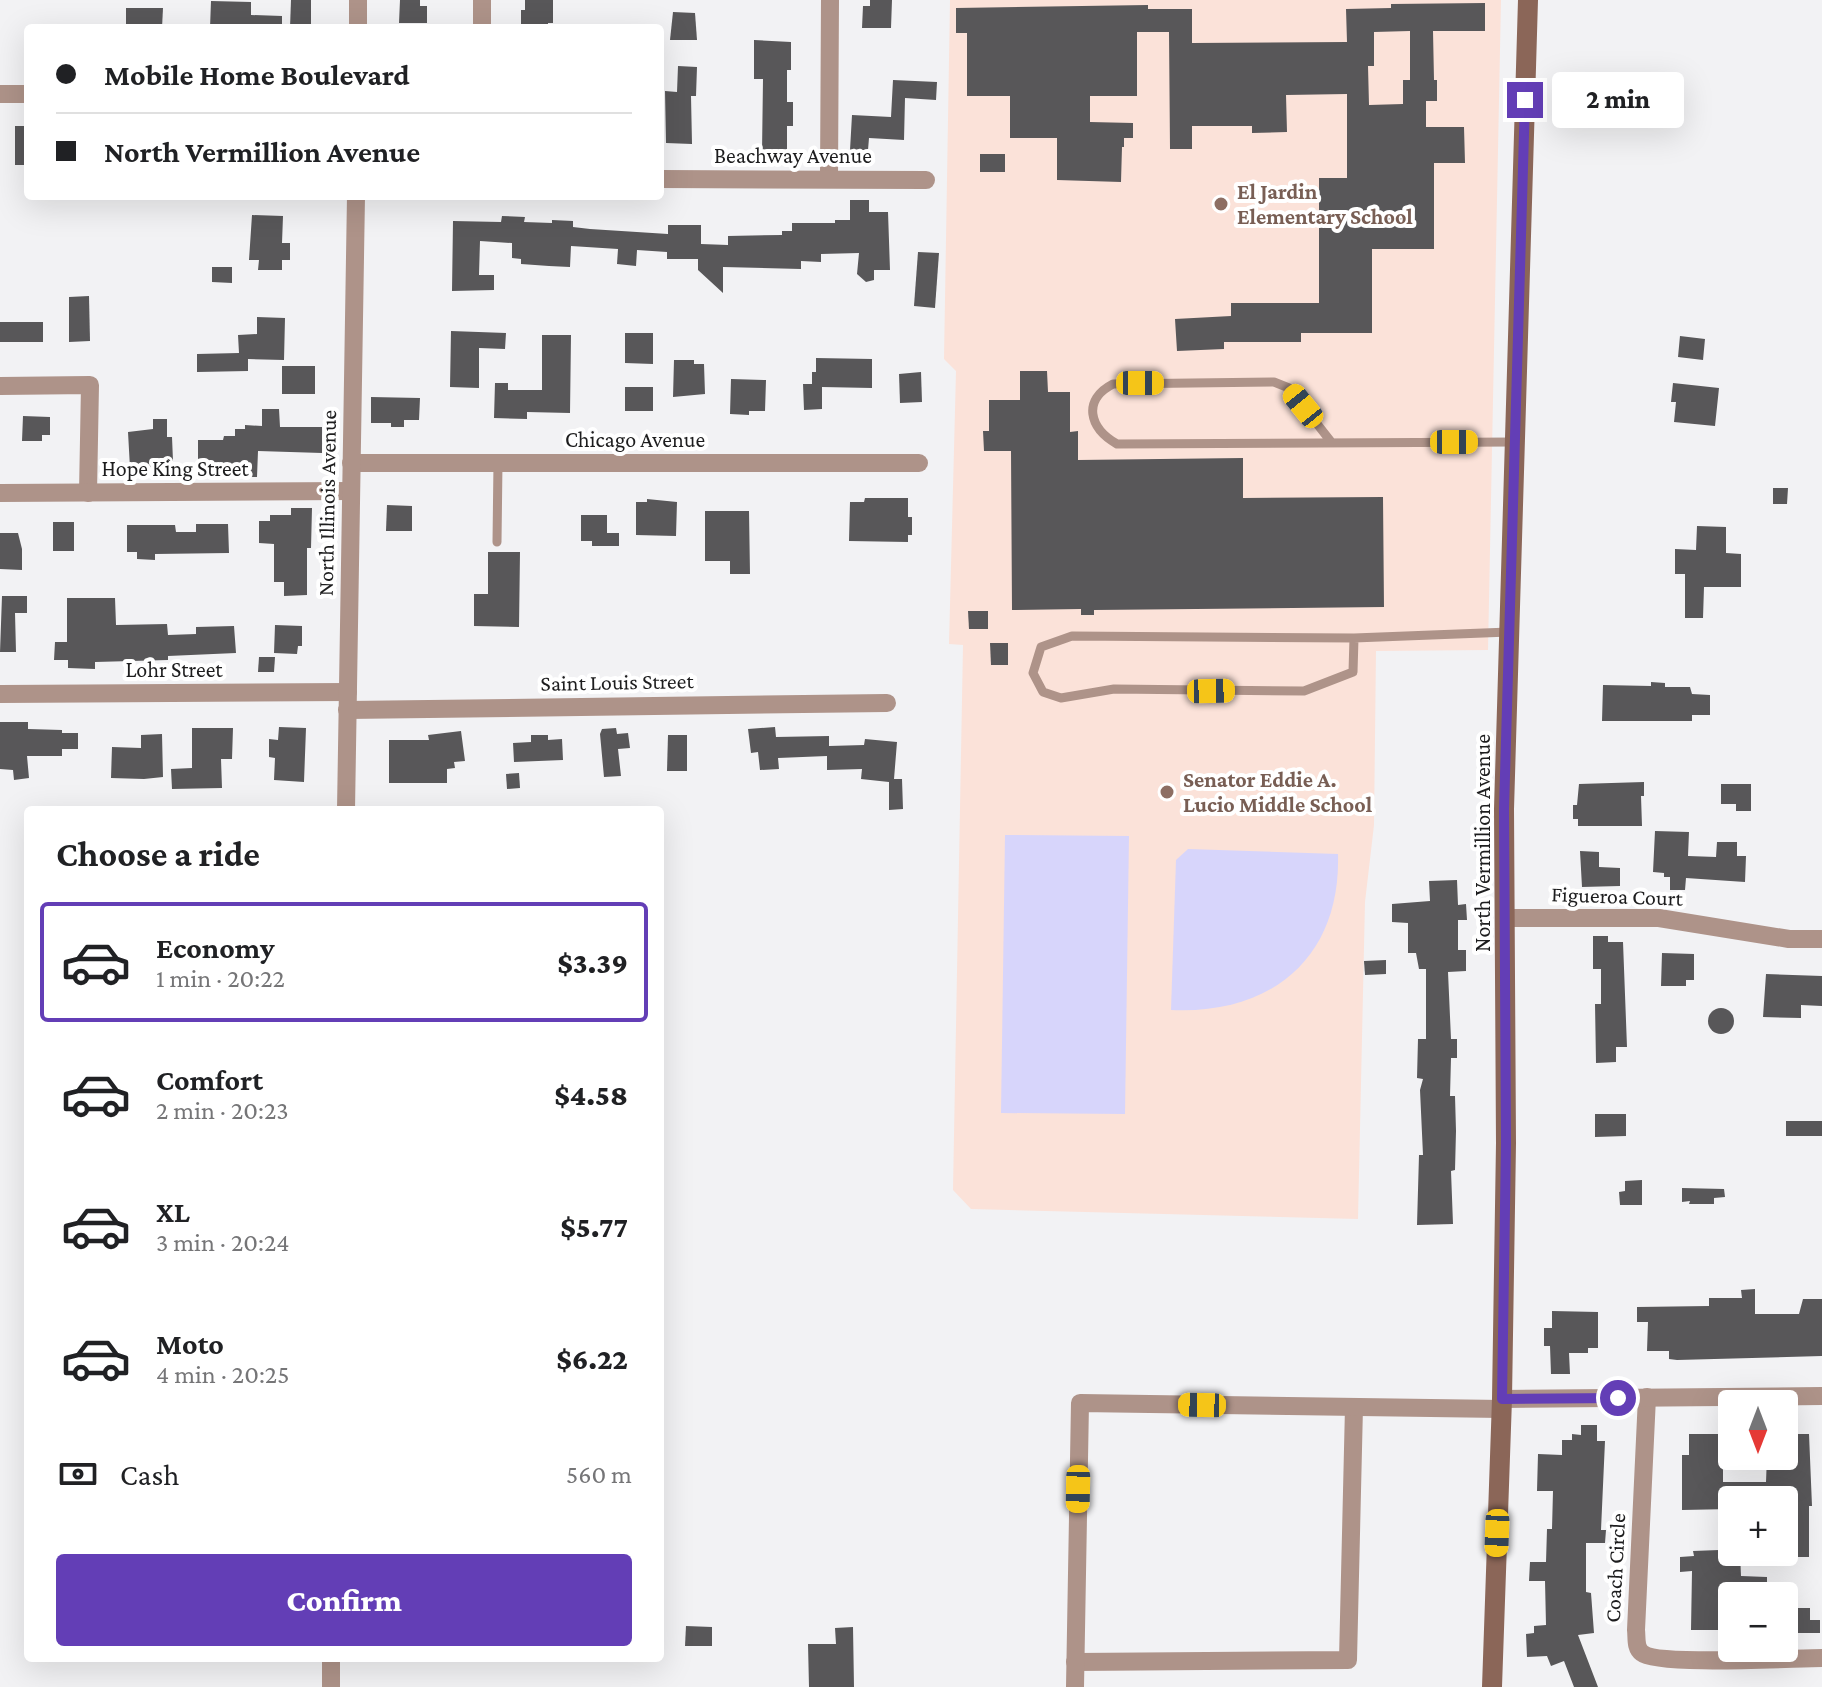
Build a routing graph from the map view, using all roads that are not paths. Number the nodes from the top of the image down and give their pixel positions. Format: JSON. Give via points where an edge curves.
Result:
{"nodes":[{"id":1,"x":358,"y":0,"type":"edge"},
{"id":2,"x":482,"y":0,"type":"edge"},
{"id":3,"x":830,"y":0,"type":"edge"},
{"id":4,"x":1528,"y":0,"type":"edge"},
{"id":5,"x":358,"y":24,"type":"edge"},
{"id":6,"x":482,"y":24,"type":"edge"},
{"id":7,"x":0,"y":94,"type":"edge"},
{"id":8,"x":24,"y":94,"type":"edge"},
{"id":9,"x":829,"y":178,"type":"junction"},
{"id":10,"x":664,"y":179,"type":"edge"},
{"id":11,"x":926,"y":180,"type":"dead end"},
{"id":12,"x":356,"y":200,"type":"edge"},
{"id":13,"x":0,"y":386,"type":"edge"},
{"id":14,"x":1515,"y":442,"type":"junction"},
{"id":15,"x":1332,"y":443,"type":"junction"},
{"id":16,"x":351,"y":463,"type":"junction"},
{"id":17,"x":498,"y":463,"type":"junction"},
{"id":18,"x":919,"y":463,"type":"dead end"},
{"id":19,"x":351,"y":491,"type":"junction"},
{"id":20,"x":0,"y":493,"type":"edge"},
{"id":21,"x":88,"y":493,"type":"junction"},
{"id":22,"x":497,"y":542,"type":"dead end"},
{"id":23,"x":1509,"y":632,"type":"junction"},
{"id":24,"x":1354,"y":638,"type":"junction"},
{"id":25,"x":0,"y":694,"type":"edge"},
{"id":26,"x":348,"y":701,"type":"junction"},
{"id":27,"x":887,"y":703,"type":"dead end"},
{"id":28,"x":346,"y":806,"type":"edge"},
{"id":29,"x":1504,"y":918,"type":"junction"},
{"id":30,"x":1822,"y":939,"type":"edge"},
{"id":31,"x":1822,"y":1396,"type":"edge"},
{"id":32,"x":1647,"y":1397,"type":"junction"},
{"id":33,"x":1502,"y":1404,"type":"junction"},
{"id":34,"x":1354,"y":1407,"type":"junction"},
{"id":35,"x":1822,"y":1658,"type":"edge"},
{"id":36,"x":331,"y":1662,"type":"edge"},
{"id":37,"x":1075,"y":1662,"type":"junction"},
{"id":38,"x":331,"y":1687,"type":"edge"},
{"id":39,"x":1075,"y":1687,"type":"edge"},
{"id":40,"x":1492,"y":1687,"type":"edge"}],
"edges":[{"from":1,"to":5,"type":"street"},
{"from":2,"to":6,"type":"street"},
{"from":3,"to":9,"type":"street"},
{"from":4,"to":14,"type":"street","name":"North Vermillion Avenue"},
{"from":7,"to":8,"type":"street"},
{"from":9,"to":10,"type":"street","name":"Beachway Avenue"},
{"from":9,"to":11,"type":"street","name":"Beachway Avenue"},
{"from":12,"to":16,"type":"street","name":"North Illinois Avenue"},
{"from":13,"to":21,"type":"street","via":[[90,385]]},
{"from":14,"to":15,"type":"lane"},
{"from":14,"to":23,"type":"street","name":"North Vermillion Avenue"},
{"from":15,"to":15,"type":"lane","via":[[1117,444],[1094,424],[1095,399],[1113,384],[1274,382],[1289,388]]},
{"from":16,"to":17,"type":"street","name":"Chicago Avenue"},
{"from":16,"to":19,"type":"street","name":"North Illinois Avenue"},
{"from":17,"to":18,"type":"street","name":"Chicago Avenue"},
{"from":17,"to":22,"type":"lane"},
{"from":19,"to":21,"type":"street","name":"Hope King Street"},
{"from":19,"to":26,"type":"street","name":"North Illinois Avenue"},
{"from":20,"to":21,"type":"street","name":"Hope King Street"},
{"from":23,"to":24,"type":"lane"},
{"from":23,"to":29,"type":"street","name":"North Vermillion Avenue"},
{"from":24,"to":24,"type":"lane","via":[[1353,672],[1304,691],[1114,689],[1061,698],[1043,692],[1033,673],[1041,647],[1072,636]]},
{"from":25,"to":26,"type":"street","name":"Lohr Street"},
{"from":26,"to":27,"type":"street","name":"Saint Louis Street"},
{"from":26,"to":28,"type":"street","name":"North Illinois Avenue"},
{"from":29,"to":30,"type":"street","name":"Figueroa Court","via":[[1659,918],[1789,939]]},
{"from":29,"to":33,"type":"street","name":"North Vermillion Avenue"},
{"from":31,"to":32,"type":"street"},
{"from":32,"to":33,"type":"street"},
{"from":32,"to":35,"type":"street","name":"Coach Circle","via":[[1638,1650],[1671,1660]]},
{"from":33,"to":34,"type":"street"},
{"from":33,"to":40,"type":"street","name":"North Vermillion Avenue"},
{"from":34,"to":37,"type":"street","via":[[1348,1660]]},
{"from":34,"to":37,"type":"street","via":[[1080,1403]]},
{"from":36,"to":38,"type":"street"},
{"from":37,"to":39,"type":"street"}]}
